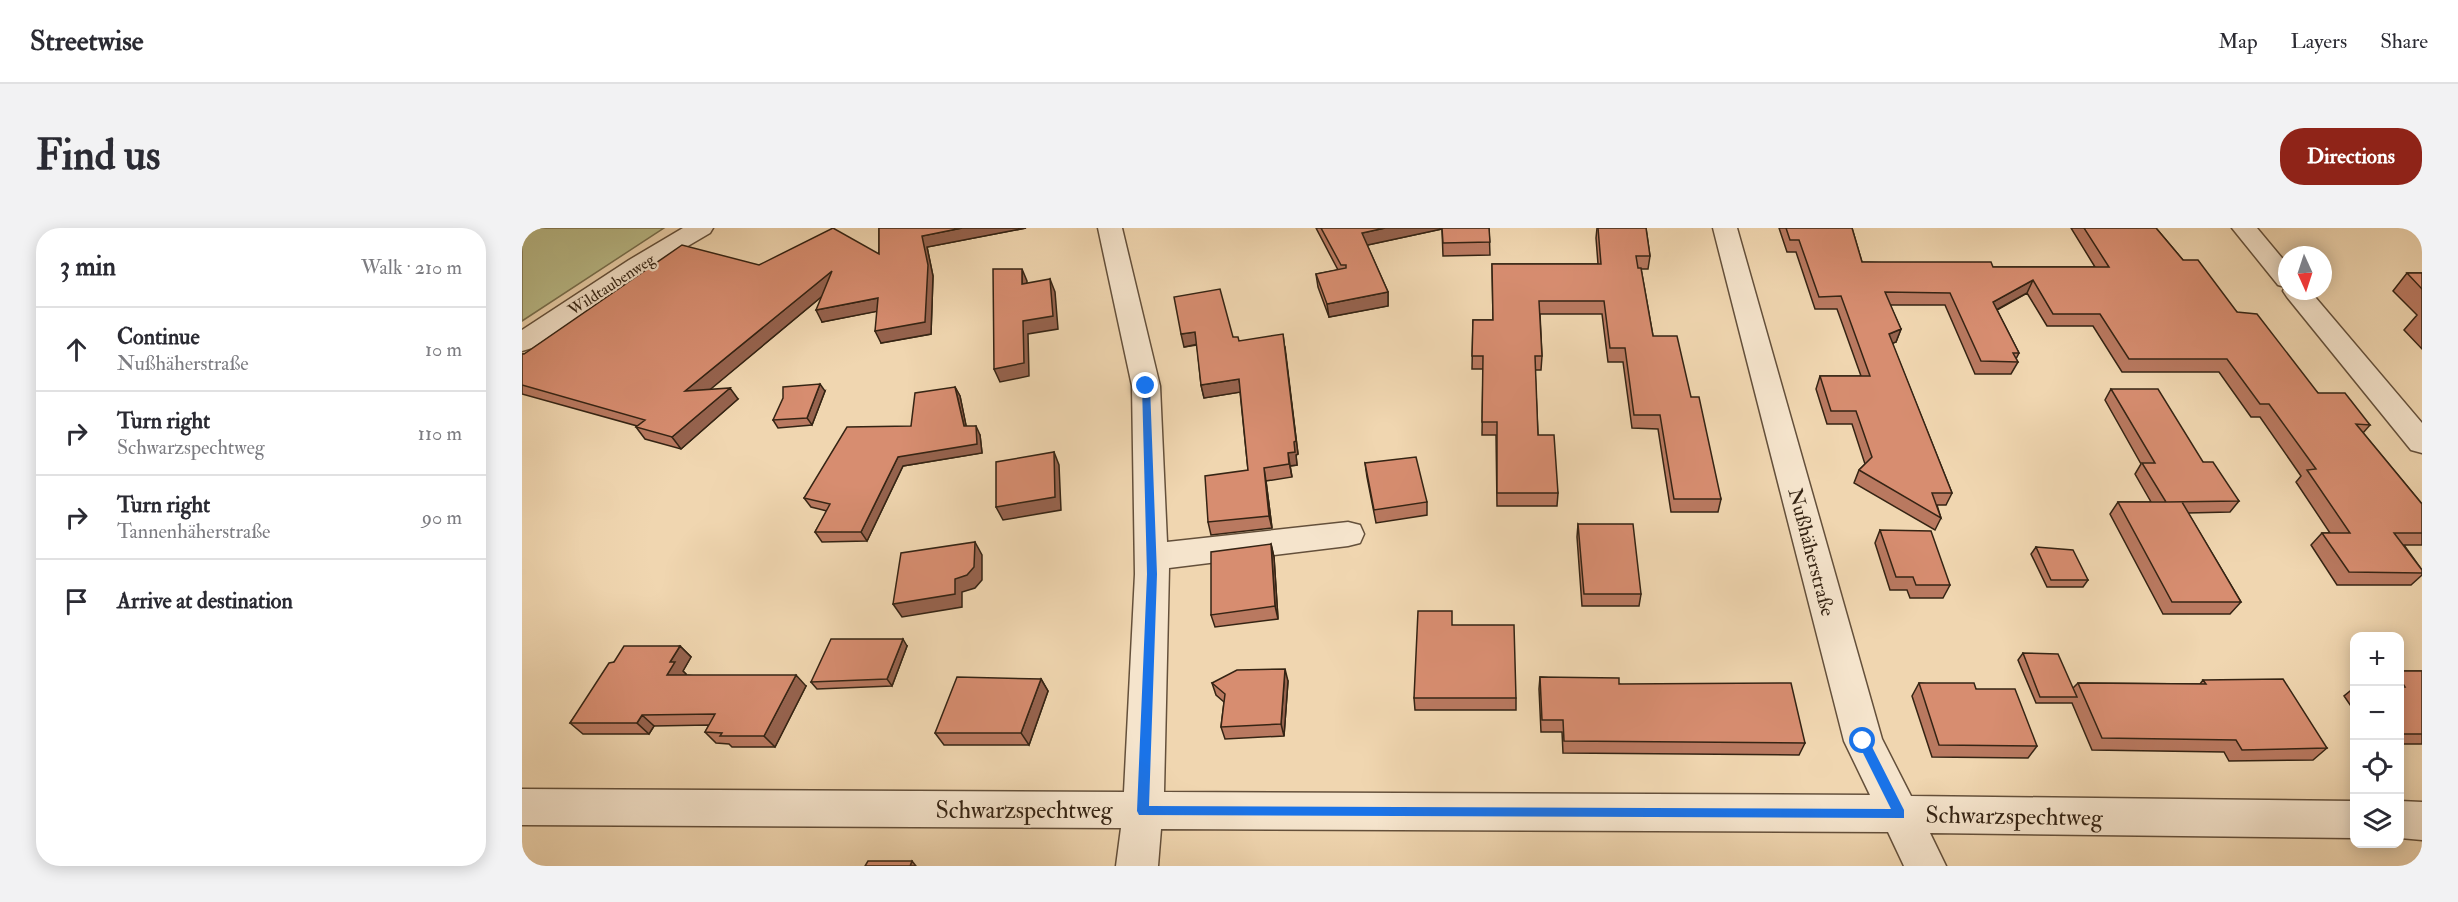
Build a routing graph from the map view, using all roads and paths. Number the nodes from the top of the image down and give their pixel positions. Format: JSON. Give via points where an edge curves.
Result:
{"nodes":[{"id":1,"x":701,"y":228,"type":"edge"},
{"id":2,"x":1110,"y":228,"type":"edge"},
{"id":3,"x":1725,"y":228,"type":"edge"},
{"id":4,"x":2244,"y":228,"type":"edge"},
{"id":5,"x":2278,"y":269,"type":"edge"},
{"id":6,"x":2303,"y":300,"type":"edge"},
{"id":7,"x":522,"y":342,"type":"edge"},
{"id":8,"x":2422,"y":443,"type":"edge"},
{"id":9,"x":1348,"y":534,"type":"dead end"},
{"id":10,"x":1151,"y":557,"type":"junction"},
{"id":11,"x":522,"y":807,"type":"edge"},
{"id":12,"x":1143,"y":811,"type":"junction"},
{"id":13,"x":1899,"y":814,"type":"junction"},
{"id":14,"x":2350,"y":820,"type":"edge"},
{"id":15,"x":2404,"y":820,"type":"edge"},
{"id":16,"x":2422,"y":820,"type":"edge"},
{"id":17,"x":1137,"y":866,"type":"edge"},
{"id":18,"x":1925,"y":866,"type":"edge"}],
"edges":[{"from":1,"to":7,"type":"street","name":"Wildtaubenweg"},
{"from":2,"to":10,"type":"street","via":[[1146,386]]},
{"from":3,"to":13,"type":"street","name":"Nußhäherstraße","via":[[1863,741]]},
{"from":4,"to":5,"type":"street"},
{"from":6,"to":8,"type":"street"},
{"from":9,"to":10,"type":"street"},
{"from":10,"to":12,"type":"street"},
{"from":11,"to":12,"type":"street","name":"Schwarzspechtweg"},
{"from":12,"to":13,"type":"street","name":"Schwarzspechtweg"},
{"from":12,"to":17,"type":"street"},
{"from":13,"to":14,"type":"street","name":"Schwarzspechtweg"},
{"from":13,"to":18,"type":"street","name":"Nußhäherstraße"},
{"from":15,"to":16,"type":"street"}]}
